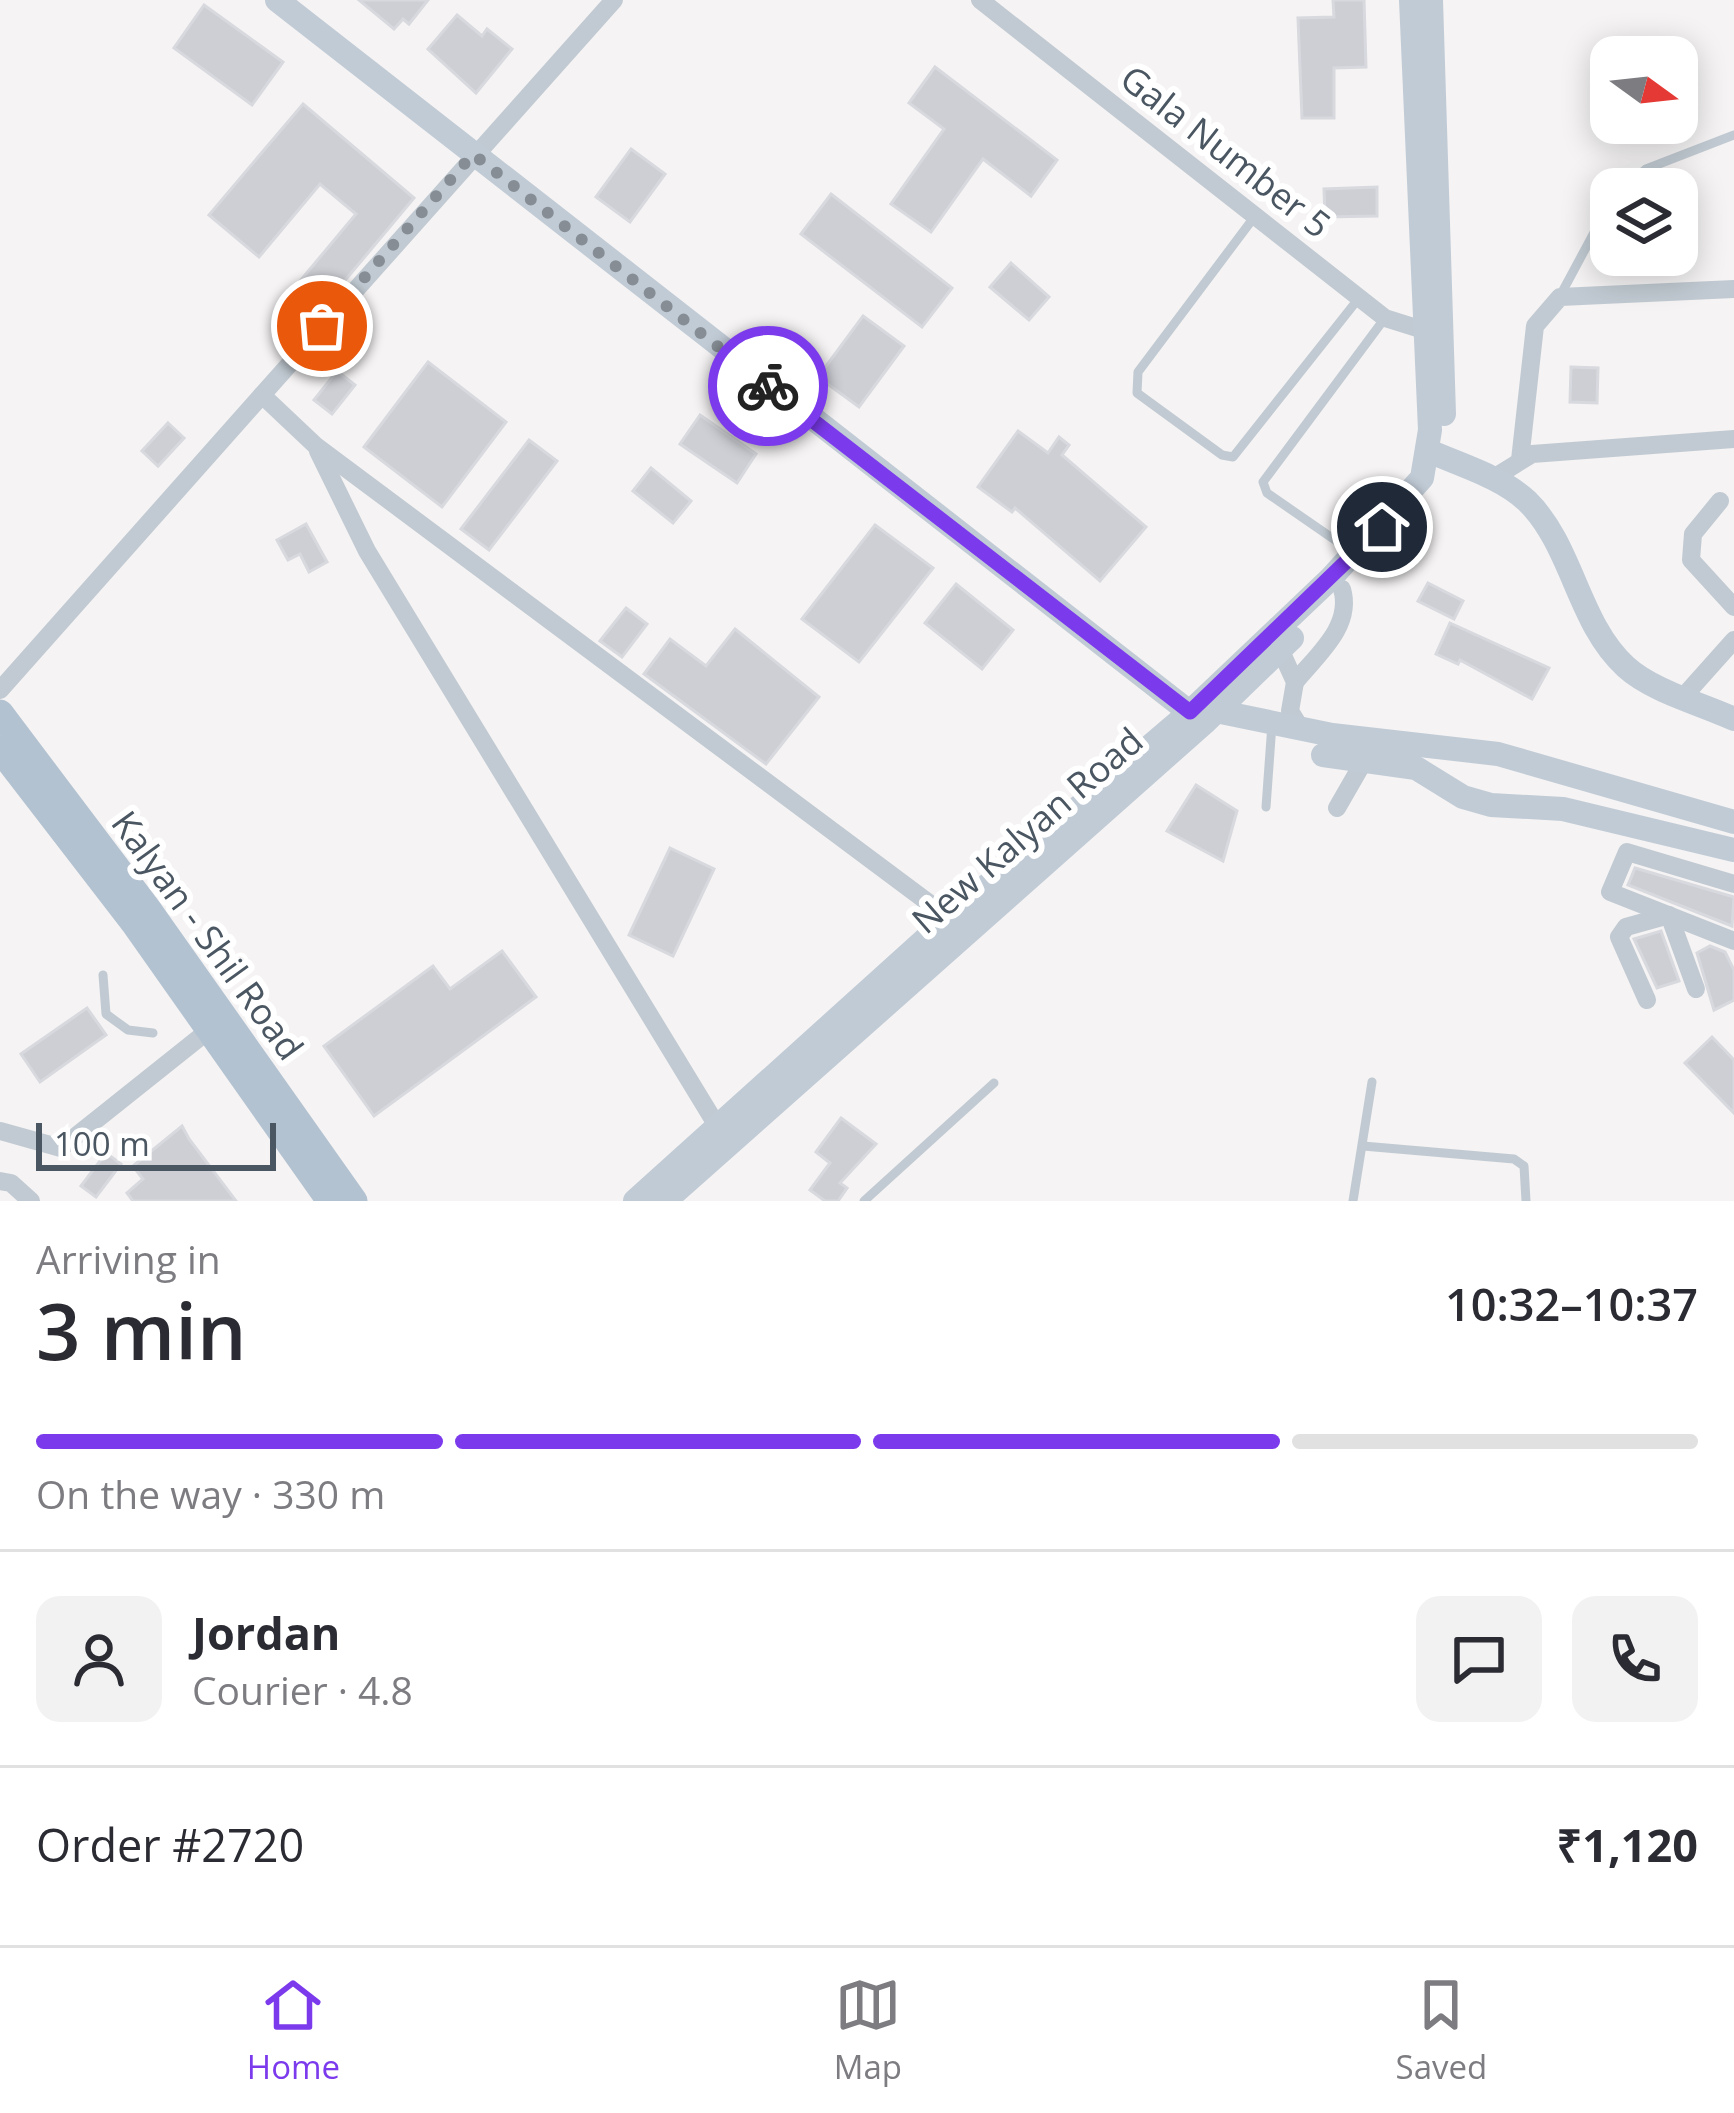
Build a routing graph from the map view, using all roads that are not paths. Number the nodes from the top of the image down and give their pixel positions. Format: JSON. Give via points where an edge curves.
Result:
{"nodes":[{"id":1,"x":277,"y":0,"type":"edge"},
{"id":2,"x":614,"y":0,"type":"edge"},
{"id":3,"x":1411,"y":0,"type":"edge"},
{"id":4,"x":1431,"y":0,"type":"edge"},
{"id":5,"x":987,"y":3,"type":"edge"},
{"id":6,"x":1734,"y":135,"type":"edge"},
{"id":7,"x":473,"y":154,"type":"junction"},
{"id":8,"x":1649,"y":168,"type":"edge"},
{"id":9,"x":1255,"y":216,"type":"junction"},
{"id":10,"x":1590,"y":241,"type":"edge"},
{"id":11,"x":1734,"y":289,"type":"edge"},
{"id":12,"x":1560,"y":297,"type":"junction"},
{"id":13,"x":1359,"y":298,"type":"junction"},
{"id":14,"x":1385,"y":318,"type":"junction"},
{"id":15,"x":1432,"y":333,"type":"junction"},
{"id":16,"x":262,"y":395,"type":"junction"},
{"id":17,"x":1734,"y":439,"type":"edge"},
{"id":18,"x":316,"y":446,"type":"junction"},
{"id":19,"x":1435,"y":454,"type":"junction"},
{"id":20,"x":1520,"y":460,"type":"junction"},
{"id":21,"x":1492,"y":479,"type":"junction"},
{"id":22,"x":1720,"y":501,"type":"dead end"},
{"id":23,"x":1355,"y":554,"type":"junction"},
{"id":24,"x":1342,"y":589,"type":"junction"},
{"id":25,"x":1734,"y":607,"type":"edge"},
{"id":26,"x":1734,"y":640,"type":"edge"},
{"id":27,"x":1280,"y":650,"type":"junction"},
{"id":28,"x":1245,"y":672,"type":"junction"},
{"id":29,"x":1295,"y":682,"type":"junction"},
{"id":30,"x":0,"y":690,"type":"edge"},
{"id":31,"x":1684,"y":696,"type":"junction"},
{"id":32,"x":0,"y":713,"type":"edge"},
{"id":33,"x":1203,"y":716,"type":"junction"},
{"id":34,"x":1734,"y":719,"type":"edge"},
{"id":35,"x":1265,"y":721,"type":"junction"},
{"id":36,"x":1301,"y":729,"type":"junction"},
{"id":37,"x":0,"y":748,"type":"edge"},
{"id":38,"x":1391,"y":753,"type":"junction"},
{"id":39,"x":1323,"y":755,"type":"dead end"},
{"id":40,"x":1364,"y":761,"type":"junction"},
{"id":41,"x":1573,"y":775,"type":"junction"},
{"id":42,"x":1266,"y":807,"type":"dead end"},
{"id":43,"x":1337,"y":808,"type":"dead end"},
{"id":44,"x":1563,"y":809,"type":"junction"},
{"id":45,"x":1734,"y":822,"type":"edge"},
{"id":46,"x":1734,"y":850,"type":"edge"},
{"id":47,"x":1734,"y":884,"type":"edge"},
{"id":48,"x":1669,"y":915,"type":"junction"},
{"id":49,"x":949,"y":918,"type":"junction"},
{"id":50,"x":1734,"y":941,"type":"edge"},
{"id":51,"x":103,"y":974,"type":"dead end"},
{"id":52,"x":1696,"y":989,"type":"dead end"},
{"id":53,"x":1647,"y":1000,"type":"dead end"},
{"id":54,"x":209,"y":1030,"type":"junction"},
{"id":55,"x":152,"y":1033,"type":"dead end"},
{"id":56,"x":1372,"y":1082,"type":"dead end"},
{"id":57,"x":994,"y":1083,"type":"dead end"},
{"id":58,"x":0,"y":1131,"type":"edge"},
{"id":59,"x":723,"y":1136,"type":"junction"},
{"id":60,"x":1363,"y":1146,"type":"junction"},
{"id":61,"x":0,"y":1180,"type":"edge"},
{"id":62,"x":31,"y":1201,"type":"edge"},
{"id":63,"x":330,"y":1201,"type":"edge"},
{"id":64,"x":354,"y":1201,"type":"edge"},
{"id":65,"x":635,"y":1201,"type":"edge"},
{"id":66,"x":664,"y":1201,"type":"edge"},
{"id":67,"x":864,"y":1201,"type":"edge"},
{"id":68,"x":1353,"y":1201,"type":"edge"},
{"id":69,"x":1526,"y":1201,"type":"edge"}],
"edges":[{"from":1,"to":7,"type":"street"},
{"from":2,"to":7,"type":"street"},
{"from":3,"to":15,"type":"street"},
{"from":4,"to":15,"type":"street","name":"New Kalyan Road"},
{"from":5,"to":9,"type":"street","name":"Gala Number 5"},
{"from":6,"to":8,"type":"lane"},
{"from":7,"to":16,"type":"street"},
{"from":7,"to":33,"type":"street"},
{"from":9,"to":13,"type":"street","name":"Gala Number 5"},
{"from":9,"to":13,"type":"lane","via":[[1138,373],[1137,393],[1233,457]]},
{"from":10,"to":12,"type":"lane"},
{"from":11,"to":12,"type":"street"},
{"from":12,"to":20,"type":"street","via":[[1535,326]]},
{"from":13,"to":14,"type":"street","name":"Gala Number 5"},
{"from":14,"to":15,"type":"street","name":"Gala Number 5"},
{"from":14,"to":23,"type":"lane","via":[[1263,482],[1267,493]]},
{"from":15,"to":19,"type":"street","name":"New Kalyan Road"},
{"from":16,"to":18,"type":"street"},
{"from":16,"to":30,"type":"street"},
{"from":17,"to":20,"type":"street"},
{"from":18,"to":49,"type":"street"},
{"from":18,"to":59,"type":"street","via":[[367,551]]},
{"from":19,"to":21,"type":"street"},
{"from":19,"to":23,"type":"street","name":"New Kalyan Road","via":[[1409,497]]},
{"from":19,"to":24,"type":"street","name":"New Kalyan Road","via":[[1423,503]]},
{"from":20,"to":21,"type":"street"},
{"from":21,"to":31,"type":"street","via":[[1528,502],[1547,527],[1628,670]]},
{"from":22,"to":25,"type":"street","via":[[1693,534],[1691,560]]},
{"from":23,"to":28,"type":"street","name":"New Kalyan Road"},
{"from":24,"to":27,"type":"street","name":"New Kalyan Road"},
{"from":24,"to":29,"type":"street","via":[[1338,631]]},
{"from":26,"to":31,"type":"street"},
{"from":27,"to":28,"type":"street","name":"New Kalyan Road"},
{"from":27,"to":29,"type":"street"},
{"from":28,"to":33,"type":"street","name":"New Kalyan Road"},
{"from":29,"to":36,"type":"street","via":[[1289,711]]},
{"from":31,"to":34,"type":"street"},
{"from":32,"to":64,"type":"main road","name":"Kalyan - Shil Road"},
{"from":33,"to":35,"type":"street"},
{"from":33,"to":49,"type":"street","name":"New Kalyan Road"},
{"from":33,"to":59,"type":"street","name":"New Kalyan Road"},
{"from":35,"to":36,"type":"street"},
{"from":35,"to":42,"type":"lane"},
{"from":36,"to":38,"type":"street"},
{"from":37,"to":54,"type":"main road","name":"Kalyan - Shil Road"},
{"from":38,"to":40,"type":"street"},
{"from":38,"to":41,"type":"street","via":[[1498,754]]},
{"from":38,"to":44,"type":"street","via":[[1463,797]]},
{"from":39,"to":40,"type":"street"},
{"from":40,"to":43,"type":"street"},
{"from":41,"to":44,"type":"street"},
{"from":41,"to":45,"type":"street"},
{"from":44,"to":46,"type":"street"},
{"from":47,"to":48,"type":"street","via":[[1624,853],[1610,895]]},
{"from":48,"to":50,"type":"street"},
{"from":48,"to":52,"type":"street"},
{"from":48,"to":53,"type":"street","via":[[1626,927],[1619,937]]},
{"from":49,"to":59,"type":"street","name":"New Kalyan Road"},
{"from":51,"to":55,"type":"lane","via":[[106,1014],[128,1030]]},
{"from":54,"to":58,"type":"street","via":[[61,1148]]},
{"from":54,"to":63,"type":"main road","name":"Kalyan - Shil Road"},
{"from":56,"to":60,"type":"lane"},
{"from":57,"to":67,"type":"lane"},
{"from":59,"to":65,"type":"street","name":"New Kalyan Road"},
{"from":59,"to":66,"type":"street","name":"New Kalyan Road"},
{"from":60,"to":68,"type":"lane"},
{"from":60,"to":69,"type":"lane","via":[[1514,1159],[1524,1166]]},
{"from":61,"to":62,"type":"street"}]}
